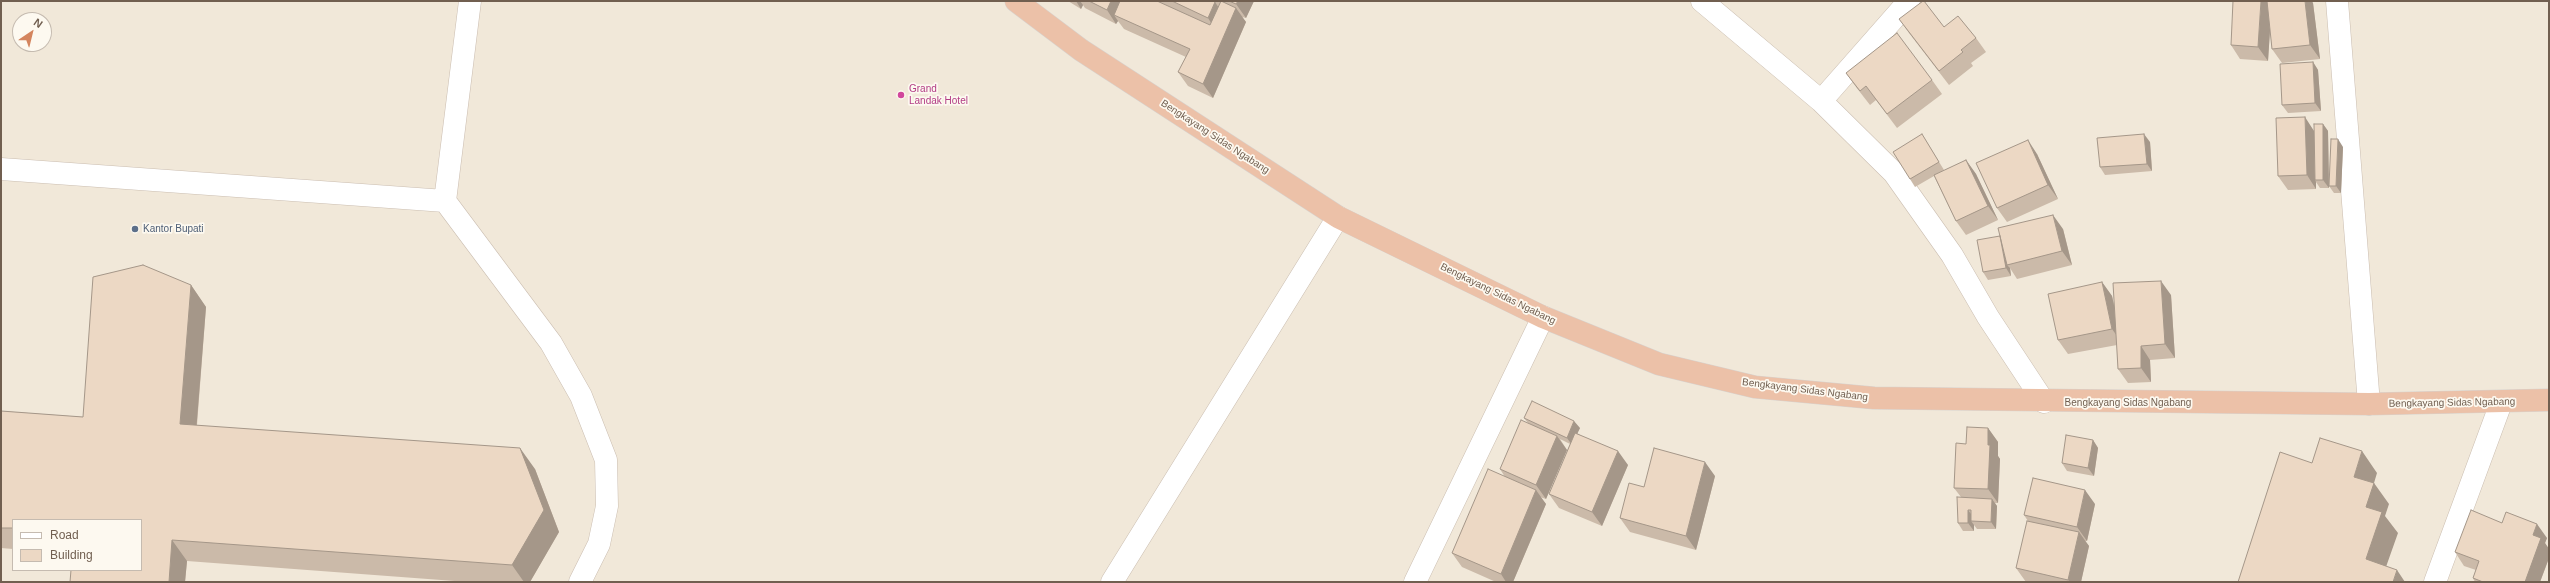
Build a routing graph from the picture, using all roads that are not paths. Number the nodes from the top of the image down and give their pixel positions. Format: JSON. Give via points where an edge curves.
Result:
{"nodes":[{"id":1,"x":470,"y":1,"type":"edge"},
{"id":2,"x":1016,"y":1,"type":"edge"},
{"id":3,"x":1702,"y":1,"type":"edge"},
{"id":4,"x":1909,"y":1,"type":"edge"},
{"id":5,"x":2337,"y":1,"type":"edge"},
{"id":6,"x":1821,"y":101,"type":"junction"},
{"id":7,"x":1,"y":169,"type":"edge"},
{"id":8,"x":445,"y":201,"type":"junction"},
{"id":9,"x":1338,"y":217,"type":"junction"},
{"id":10,"x":1543,"y":318,"type":"junction"},
{"id":11,"x":2549,"y":400,"type":"edge"},
{"id":12,"x":2044,"y":402,"type":"junction"},
{"id":13,"x":2501,"y":403,"type":"junction"},
{"id":14,"x":2368,"y":404,"type":"junction"},
{"id":15,"x":580,"y":582,"type":"edge"},
{"id":16,"x":1112,"y":582,"type":"edge"},
{"id":17,"x":1415,"y":582,"type":"edge"},
{"id":18,"x":2435,"y":582,"type":"edge"}],
"edges":[{"from":1,"to":8,"type":"street"},
{"from":2,"to":9,"type":"highway","name":"Bengkayang Sidas Ngabang","via":[[1082,50]]},
{"from":3,"to":6,"type":"street"},
{"from":4,"to":6,"type":"street"},
{"from":5,"to":14,"type":"street"},
{"from":6,"to":12,"type":"street","via":[[1894,173],[1952,255],[1988,317]]},
{"from":7,"to":8,"type":"street"},
{"from":8,"to":15,"type":"street","via":[[551,343],[581,396],[606,460],[607,506],[599,544]]},
{"from":9,"to":10,"type":"highway","name":"Bengkayang Sidas Ngabang"},
{"from":9,"to":16,"type":"street"},
{"from":10,"to":12,"type":"highway","name":"Bengkayang Sidas Ngabang","via":[[1659,364],[1755,387],[1874,398]]},
{"from":10,"to":17,"type":"street"},
{"from":11,"to":13,"type":"highway","name":"Bengkayang Sidas Ngabang"},
{"from":12,"to":14,"type":"highway","name":"Bengkayang Sidas Ngabang"},
{"from":13,"to":14,"type":"highway","name":"Bengkayang Sidas Ngabang"},
{"from":13,"to":18,"type":"street"}]}
